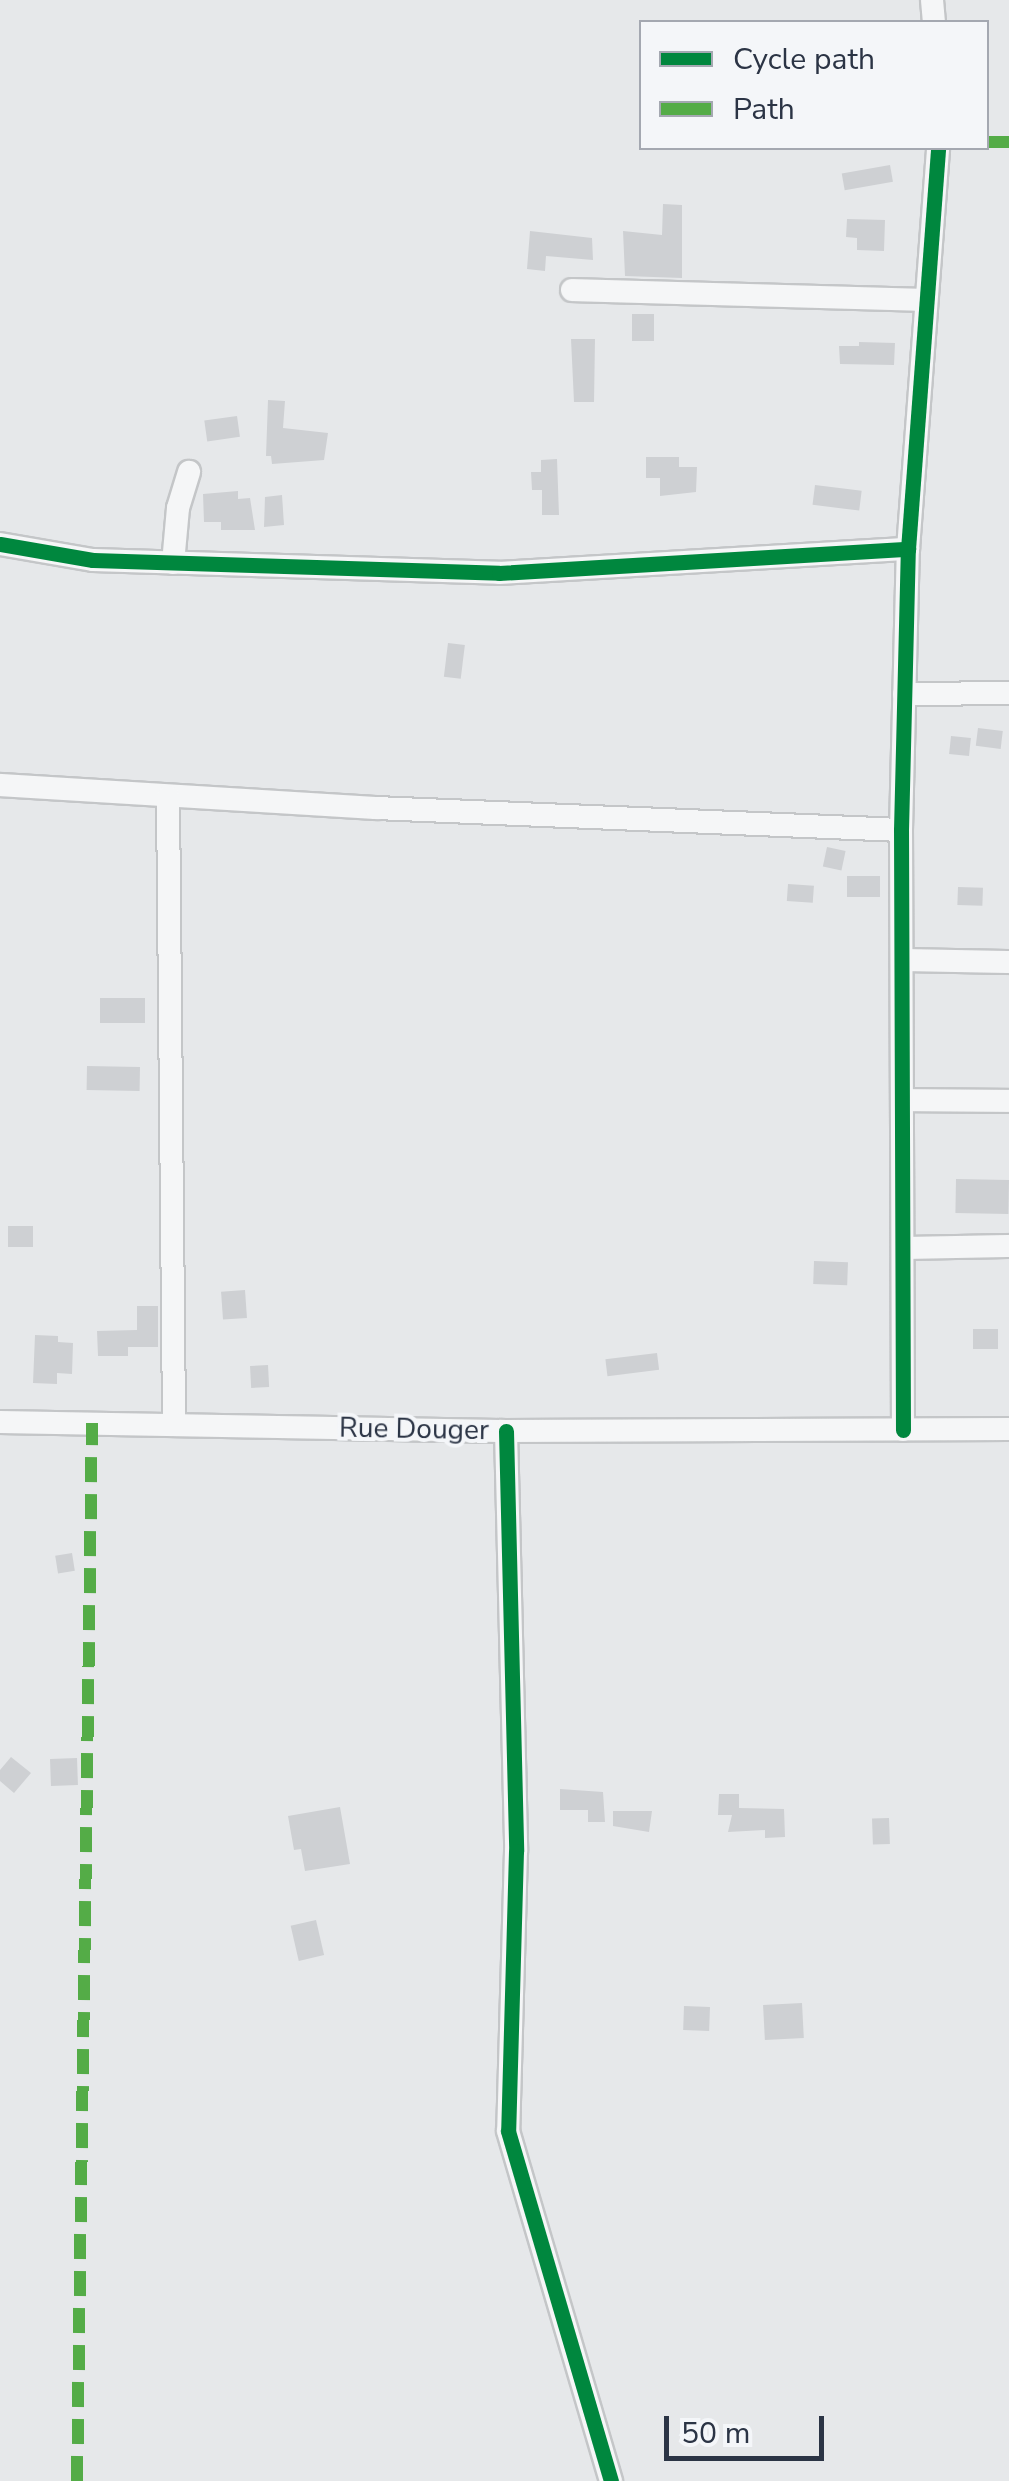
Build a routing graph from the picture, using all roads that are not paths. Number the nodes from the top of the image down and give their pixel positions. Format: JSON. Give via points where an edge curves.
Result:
{"nodes":[{"id":1,"x":938,"y":150,"type":"edge"},
{"id":2,"x":572,"y":290,"type":"dead end"},
{"id":3,"x":925,"y":300,"type":"junction"},
{"id":4,"x":189,"y":472,"type":"dead end"},
{"id":5,"x":0,"y":544,"type":"edge"},
{"id":6,"x":908,"y":549,"type":"junction"},
{"id":7,"x":173,"y":563,"type":"junction"},
{"id":8,"x":1009,"y":693,"type":"edge"},
{"id":9,"x":904,"y":694,"type":"junction"},
{"id":10,"x":0,"y":785,"type":"edge"},
{"id":11,"x":168,"y":796,"type":"junction"},
{"id":12,"x":901,"y":830,"type":"junction"},
{"id":13,"x":902,"y":960,"type":"junction"},
{"id":14,"x":1009,"y":962,"type":"edge"},
{"id":15,"x":902,"y":1100,"type":"junction"},
{"id":16,"x":1009,"y":1101,"type":"edge"},
{"id":17,"x":1009,"y":1246,"type":"edge"},
{"id":18,"x":903,"y":1248,"type":"junction"},
{"id":19,"x":0,"y":1422,"type":"edge"},
{"id":20,"x":174,"y":1424,"type":"junction"},
{"id":21,"x":1009,"y":1429,"type":"edge"},
{"id":22,"x":903,"y":1430,"type":"junction"},
{"id":23,"x":506,"y":1431,"type":"junction"},
{"id":24,"x":611,"y":2481,"type":"edge"}],
"edges":[{"from":1,"to":3,"type":"street"},
{"from":2,"to":3,"type":"street"},
{"from":3,"to":6,"type":"street"},
{"from":4,"to":7,"type":"street"},
{"from":5,"to":7,"type":"street","via":[[92,560]]},
{"from":6,"to":7,"type":"street","via":[[500,573]]},
{"from":6,"to":9,"type":"street"},
{"from":8,"to":9,"type":"street"},
{"from":9,"to":12,"type":"street"},
{"from":10,"to":11,"type":"street"},
{"from":11,"to":12,"type":"street"},
{"from":11,"to":20,"type":"street"},
{"from":12,"to":13,"type":"street"},
{"from":13,"to":14,"type":"street"},
{"from":13,"to":15,"type":"street"},
{"from":15,"to":16,"type":"street"},
{"from":15,"to":18,"type":"street"},
{"from":17,"to":18,"type":"street"},
{"from":18,"to":22,"type":"street"},
{"from":19,"to":20,"type":"street","name":"Rue Douger"},
{"from":20,"to":23,"type":"street","name":"Rue Douger"},
{"from":21,"to":22,"type":"street","name":"Rue Douger"},
{"from":22,"to":23,"type":"street","name":"Rue Douger"},
{"from":23,"to":24,"type":"street","via":[[516,1851],[508,2132]]}]}
